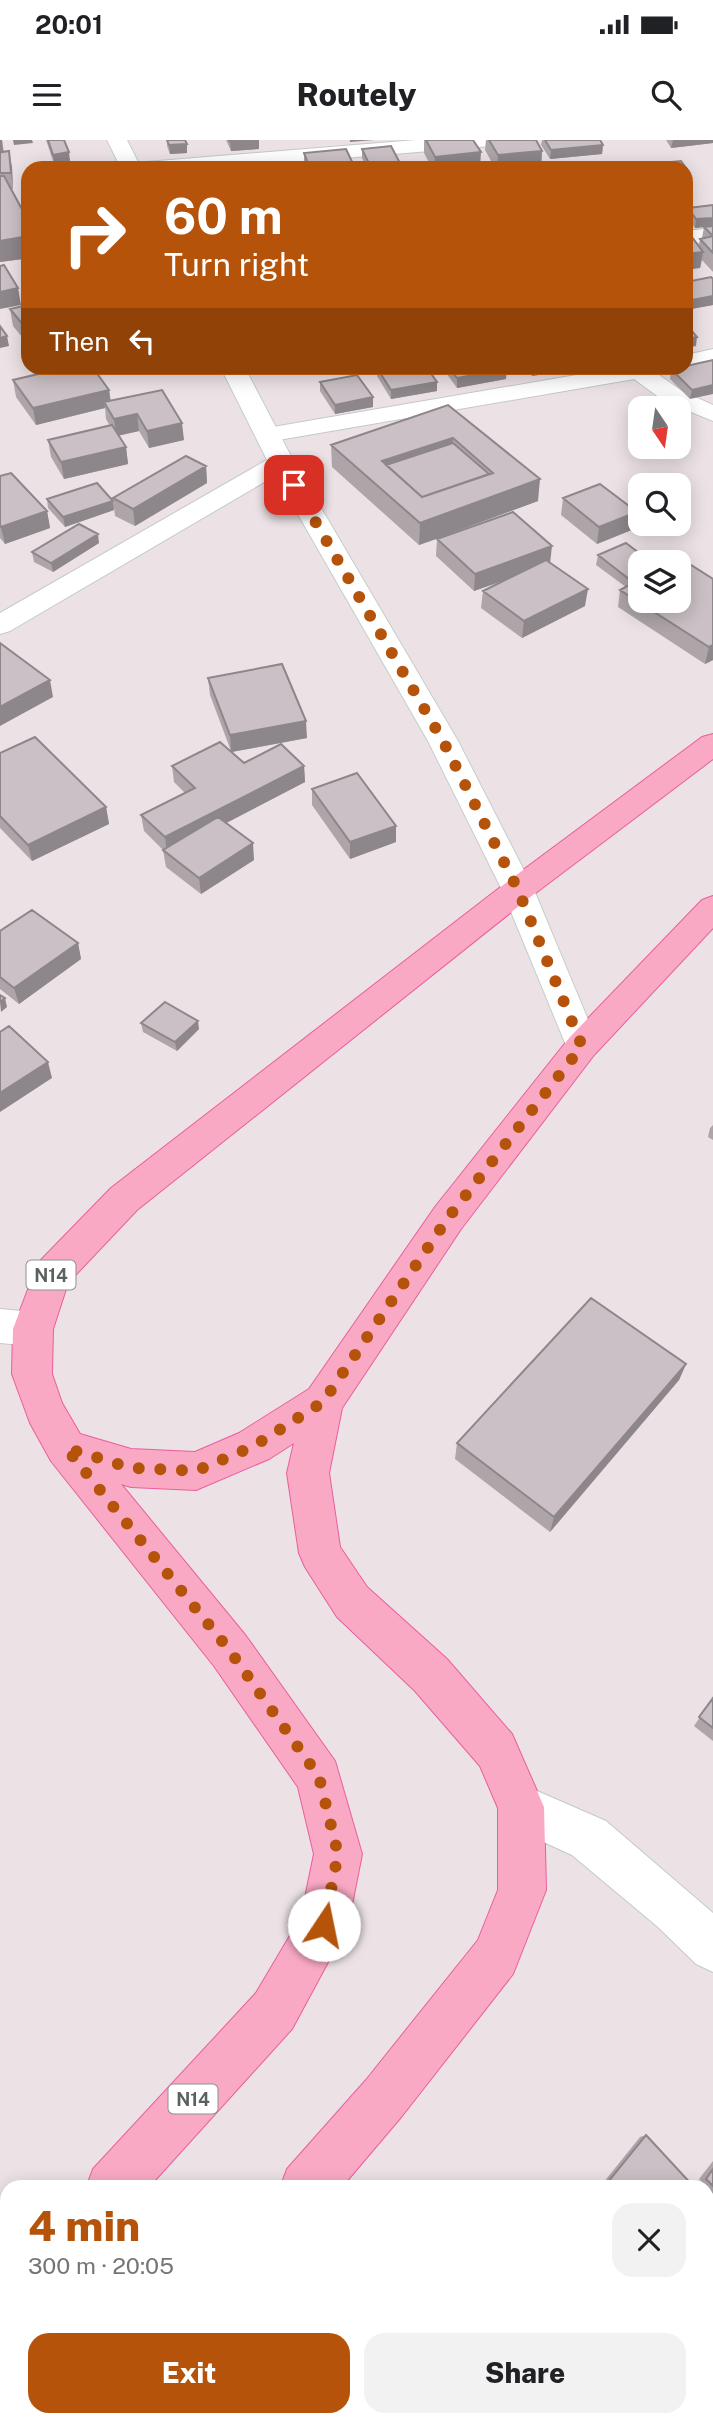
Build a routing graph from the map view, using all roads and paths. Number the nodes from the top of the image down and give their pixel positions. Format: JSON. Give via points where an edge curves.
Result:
{"nodes":[{"id":1,"x":117,"y":140,"type":"edge"},
{"id":2,"x":491,"y":140,"type":"edge"},
{"id":3,"x":128,"y":161,"type":"edge"},
{"id":4,"x":232,"y":161,"type":"edge"},
{"id":5,"x":713,"y":234,"type":"edge"},
{"id":6,"x":693,"y":237,"type":"edge"},
{"id":7,"x":713,"y":356,"type":"edge"},
{"id":8,"x":693,"y":360,"type":"edge"},
{"id":9,"x":237,"y":375,"type":"edge"},
{"id":10,"x":612,"y":375,"type":"edge"},
{"id":11,"x":653,"y":375,"type":"edge"},
{"id":12,"x":713,"y":414,"type":"edge"},
{"id":13,"x":267,"y":435,"type":"junction"},
{"id":14,"x":281,"y":461,"type":"junction"},
{"id":15,"x":0,"y":625,"type":"edge"},
{"id":16,"x":713,"y":744,"type":"edge"},
{"id":17,"x":518,"y":890,"type":"junction"},
{"id":18,"x":713,"y":908,"type":"edge"},
{"id":19,"x":582,"y":1046,"type":"junction"},
{"id":20,"x":17,"y":1328,"type":"edge"},
{"id":21,"x":323,"y":1402,"type":"junction"},
{"id":22,"x":66,"y":1448,"type":"junction"},
{"id":23,"x":521,"y":1807,"type":"junction"},
{"id":24,"x":713,"y":1947,"type":"edge"},
{"id":25,"x":119,"y":2180,"type":"edge"},
{"id":26,"x":313,"y":2180,"type":"edge"}],
"edges":[{"from":1,"to":3,"type":"street"},
{"from":2,"to":4,"type":"street"},
{"from":5,"to":6,"type":"street"},
{"from":7,"to":8,"type":"street"},
{"from":9,"to":13,"type":"street"},
{"from":10,"to":13,"type":"street"},
{"from":11,"to":12,"type":"street","via":[[673,396]]},
{"from":13,"to":14,"type":"street"},
{"from":14,"to":15,"type":"street"},
{"from":14,"to":17,"type":"street","via":[[443,741]]},
{"from":16,"to":17,"type":"main road","number":"N14"},
{"from":17,"to":19,"type":"street"},
{"from":17,"to":20,"type":"main road","number":"N14","via":[[124,1199],[52,1274]]},
{"from":18,"to":19,"type":"main road"},
{"from":19,"to":21,"type":"main road","via":[[448,1218]]},
{"from":20,"to":22,"type":"main road","number":"N14","via":[[44,1410]]},
{"from":21,"to":22,"type":"main road","via":[[254,1446],[196,1471],[131,1468]]},
{"from":21,"to":23,"type":"main road","via":[[308,1473],[320,1553],[352,1602],[431,1675],[496,1750]]},
{"from":22,"to":25,"type":"main road","number":"N14","via":[[230,1651],[319,1777],[338,1854],[324,1925],[274,2011]]},
{"from":23,"to":24,"type":"street","via":[[589,1838]]},
{"from":23,"to":26,"type":"main road","via":[[522,1890],[496,1957]]}]}
